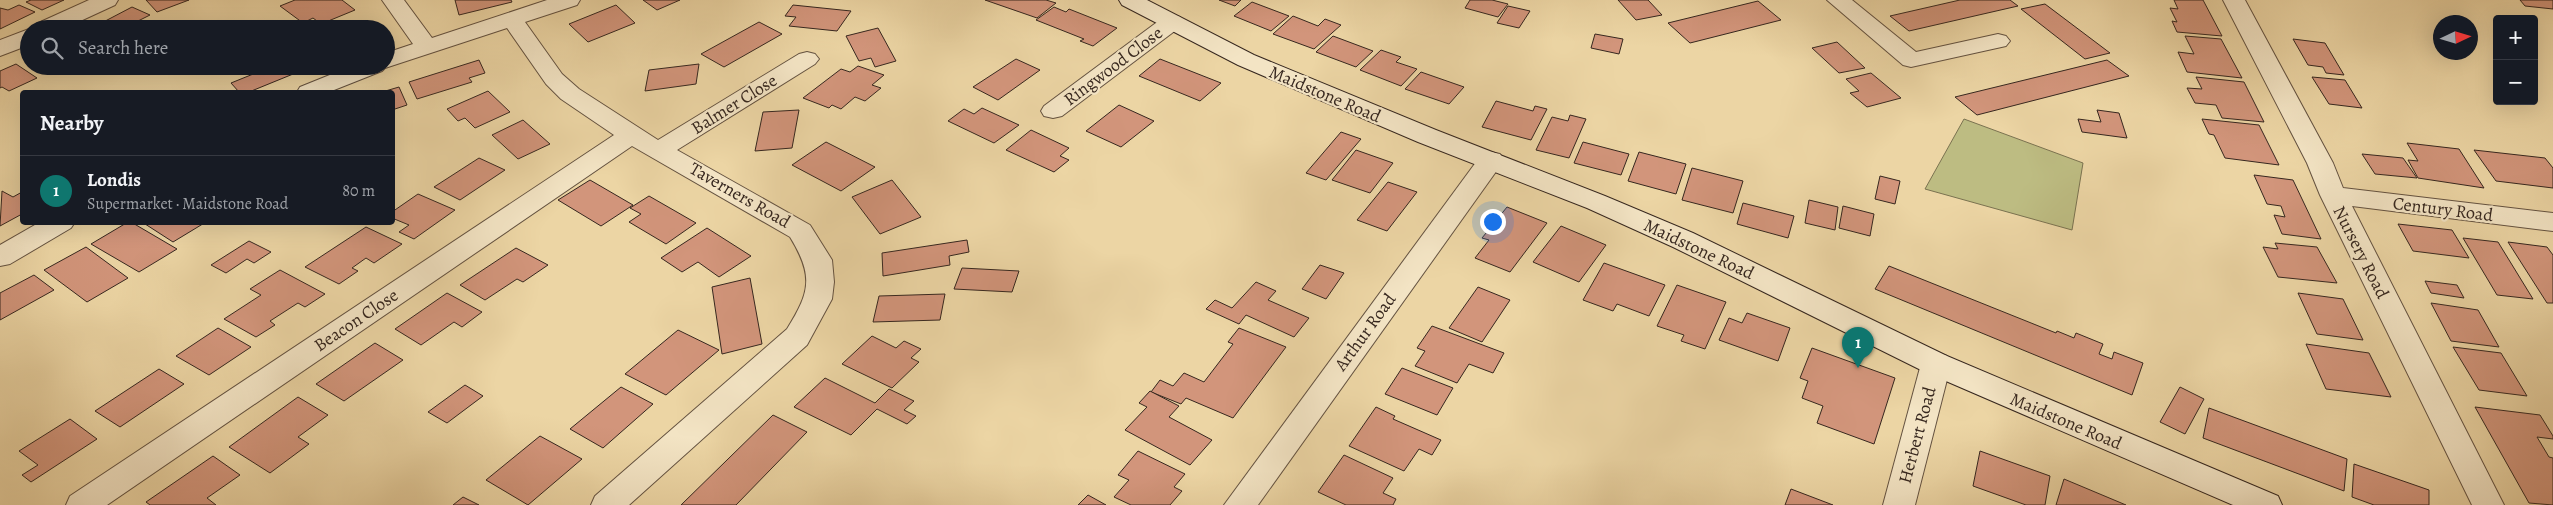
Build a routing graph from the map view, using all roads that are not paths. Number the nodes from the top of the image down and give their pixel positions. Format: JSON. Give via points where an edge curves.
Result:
{"nodes":[{"id":1,"x":107,"y":0,"type":"edge"},
{"id":2,"x":393,"y":0,"type":"edge"},
{"id":3,"x":569,"y":0,"type":"edge"},
{"id":4,"x":1130,"y":0,"type":"edge"},
{"id":5,"x":1838,"y":0,"type":"edge"},
{"id":6,"x":2234,"y":0,"type":"edge"},
{"id":7,"x":64,"y":20,"type":"edge"},
{"id":8,"x":513,"y":20,"type":"junction"},
{"id":9,"x":1172,"y":22,"type":"junction"},
{"id":10,"x":20,"y":40,"type":"edge"},
{"id":11,"x":1998,"y":41,"type":"dead end"},
{"id":12,"x":427,"y":47,"type":"junction"},
{"id":13,"x":0,"y":49,"type":"edge"},
{"id":14,"x":807,"y":58,"type":"dead end"},
{"id":15,"x":395,"y":59,"type":"edge"},
{"id":16,"x":352,"y":75,"type":"edge"},
{"id":17,"x":314,"y":90,"type":"edge"},
{"id":18,"x":1053,"y":111,"type":"dead end"},
{"id":19,"x":631,"y":135,"type":"junction"},
{"id":20,"x":660,"y":150,"type":"junction"},
{"id":21,"x":1491,"y":160,"type":"junction"},
{"id":22,"x":2333,"y":195,"type":"junction"},
{"id":23,"x":2553,"y":222,"type":"edge"},
{"id":24,"x":57,"y":225,"type":"edge"},
{"id":25,"x":0,"y":257,"type":"edge"},
{"id":26,"x":1936,"y":364,"type":"junction"},
{"id":27,"x":82,"y":505,"type":"edge"},
{"id":28,"x":607,"y":505,"type":"edge"},
{"id":29,"x":1240,"y":505,"type":"edge"},
{"id":30,"x":1899,"y":505,"type":"edge"},
{"id":31,"x":2266,"y":505,"type":"edge"},
{"id":32,"x":2488,"y":505,"type":"edge"}],
"edges":[{"from":1,"to":7,"type":"street"},
{"from":2,"to":12,"type":"street"},
{"from":3,"to":8,"type":"street"},
{"from":4,"to":9,"type":"street","name":"Maidstone Road"},
{"from":5,"to":11,"type":"street","via":[[1911,60]]},
{"from":6,"to":22,"type":"street","name":"Nursery Road","via":[[2320,163]]},
{"from":8,"to":12,"type":"street"},
{"from":8,"to":19,"type":"street","name":"Taverners Road","via":[[554,79],[570,94]]},
{"from":9,"to":18,"type":"street","name":"Ringwood Close"},
{"from":9,"to":21,"type":"street","name":"Maidstone Road","via":[[1246,60]]},
{"from":10,"to":13,"type":"street"},
{"from":12,"to":15,"type":"street"},
{"from":14,"to":20,"type":"street","name":"Balmer Close"},
{"from":16,"to":17,"type":"street"},
{"from":19,"to":20,"type":"street","name":"Taverners Road"},
{"from":19,"to":27,"type":"street","name":"Beacon Close"},
{"from":20,"to":28,"type":"street","name":"Taverners Road","via":[[800,231],[818,260],[818,299],[797,337]]},
{"from":21,"to":26,"type":"street","name":"Maidstone Road","via":[[1683,240]]},
{"from":21,"to":29,"type":"street","name":"Arthur Road"},
{"from":22,"to":23,"type":"street","name":"Century Road"},
{"from":22,"to":32,"type":"street","name":"Nursery Road"},
{"from":24,"to":25,"type":"street"},
{"from":26,"to":30,"type":"street","name":"Herbert Road"},
{"from":26,"to":31,"type":"street","name":"Maidstone Road"}]}
